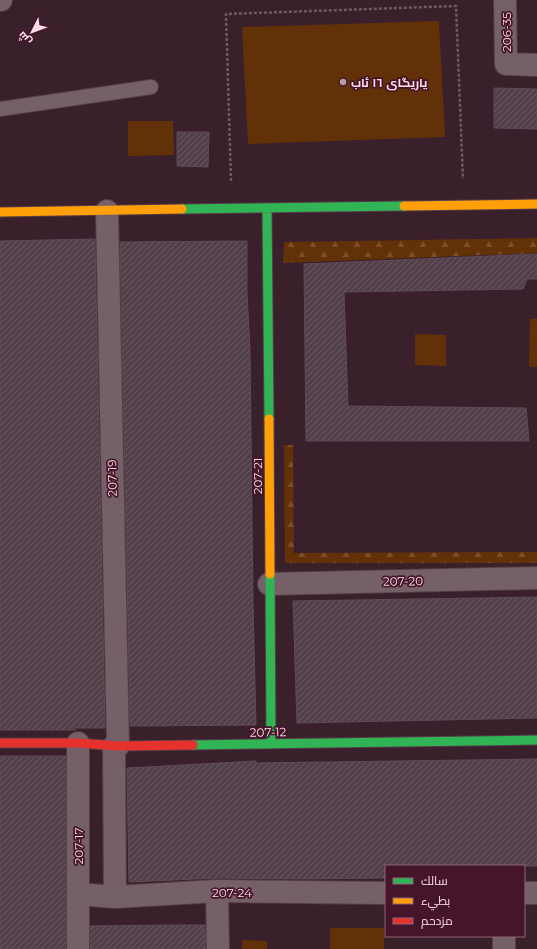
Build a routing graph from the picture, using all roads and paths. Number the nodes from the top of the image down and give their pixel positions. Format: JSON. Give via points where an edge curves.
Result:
{"nodes":[{"id":1,"x":505,"y":0,"type":"edge"},
{"id":2,"x":537,"y":65,"type":"edge"},
{"id":3,"x":151,"y":87,"type":"dead end"},
{"id":4,"x":0,"y":109,"type":"edge"},
{"id":5,"x":463,"y":179,"type":"dead end"},
{"id":6,"x":231,"y":181,"type":"dead end"},
{"id":7,"x":537,"y":204,"type":"edge"},
{"id":8,"x":267,"y":208,"type":"junction"},
{"id":9,"x":107,"y":211,"type":"junction"},
{"id":10,"x":0,"y":212,"type":"edge"},
{"id":11,"x":537,"y":578,"type":"edge"},
{"id":12,"x":270,"y":584,"type":"junction"},
{"id":13,"x":537,"y":740,"type":"edge"},
{"id":14,"x":0,"y":743,"type":"edge"},
{"id":15,"x":78,"y":743,"type":"junction"},
{"id":16,"x":271,"y":744,"type":"junction"},
{"id":17,"x":116,"y":746,"type":"junction"},
{"id":18,"x":217,"y":891,"type":"junction"},
{"id":19,"x":385,"y":893,"type":"edge"},
{"id":20,"x":525,"y":893,"type":"edge"},
{"id":21,"x":537,"y":893,"type":"edge"},
{"id":22,"x":78,"y":894,"type":"junction"},
{"id":23,"x":115,"y":897,"type":"junction"},
{"id":24,"x":504,"y":937,"type":"edge"},
{"id":25,"x":78,"y":949,"type":"edge"},
{"id":26,"x":218,"y":949,"type":"edge"},
{"id":27,"x":504,"y":949,"type":"edge"}],
"edges":[{"from":1,"to":2,"type":"street","name":"206-35","via":[[506,64]]},
{"from":3,"to":4,"type":"lane"},
{"from":5,"to":6,"type":"path","via":[[456,6],[226,14]]},
{"from":7,"to":8,"type":"street"},
{"from":8,"to":9,"type":"street"},
{"from":8,"to":12,"type":"street","name":"207-21"},
{"from":9,"to":10,"type":"street"},
{"from":9,"to":17,"type":"street","name":"207-19"},
{"from":11,"to":12,"type":"street","name":"207-20"},
{"from":12,"to":16,"type":"street","name":"207-21"},
{"from":13,"to":16,"type":"street","name":"207-12"},
{"from":14,"to":15,"type":"street","name":"207-12"},
{"from":15,"to":17,"type":"street","name":"207-12"},
{"from":15,"to":22,"type":"street","name":"207-17"},
{"from":16,"to":17,"type":"street","name":"207-12"},
{"from":17,"to":23,"type":"street"},
{"from":18,"to":19,"type":"street","name":"207-24"},
{"from":18,"to":23,"type":"street","name":"207-24"},
{"from":18,"to":26,"type":"street"},
{"from":20,"to":21,"type":"street"},
{"from":22,"to":23,"type":"street","name":"207-24"},
{"from":22,"to":25,"type":"street","name":"207-17"},
{"from":24,"to":27,"type":"street"}]}
